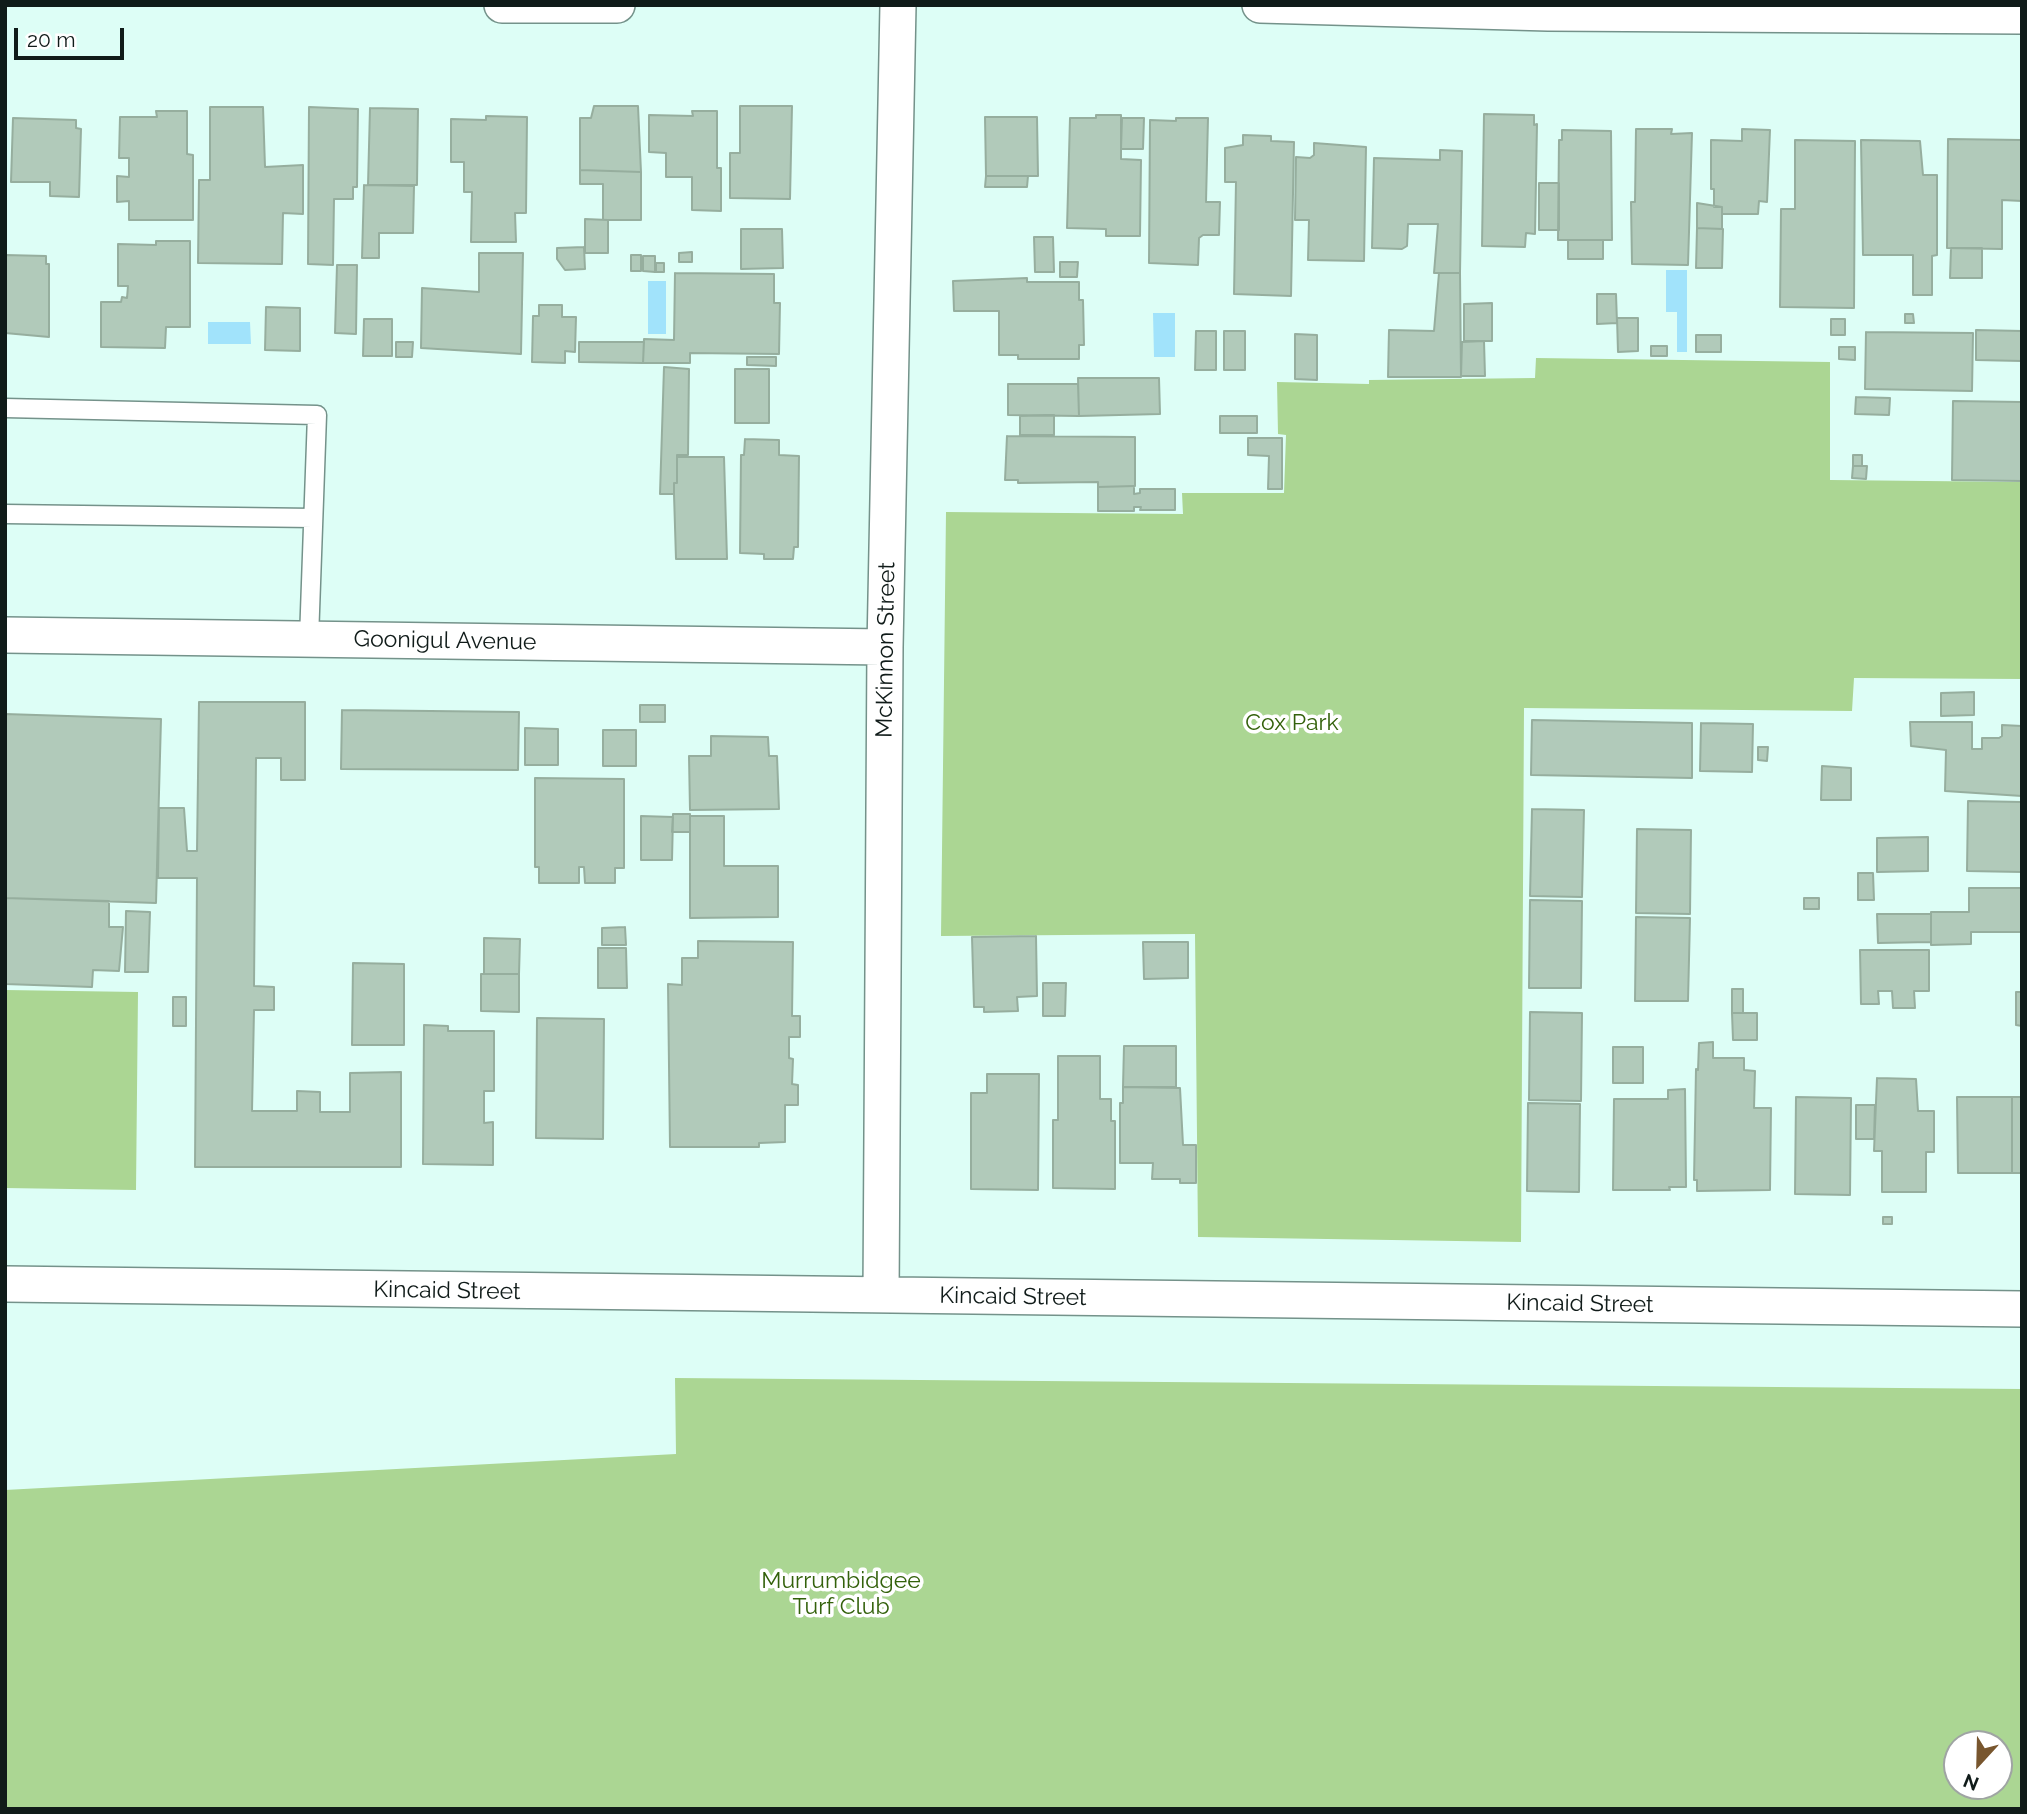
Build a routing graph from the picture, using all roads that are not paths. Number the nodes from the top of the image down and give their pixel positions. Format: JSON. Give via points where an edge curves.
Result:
{"nodes":[{"id":1,"x":502,"y":5,"type":"edge"},
{"id":2,"x":617,"y":5,"type":"edge"},
{"id":3,"x":898,"y":5,"type":"edge"},
{"id":4,"x":1260,"y":5,"type":"edge"},
{"id":5,"x":1548,"y":9,"type":"edge"},
{"id":6,"x":1854,"y":11,"type":"edge"},
{"id":7,"x":2022,"y":16,"type":"edge"},
{"id":8,"x":5,"y":408,"type":"edge"},
{"id":9,"x":5,"y":514,"type":"edge"},
{"id":10,"x":313,"y":518,"type":"junction"},
{"id":11,"x":5,"y":635,"type":"edge"},
{"id":12,"x":309,"y":639,"type":"junction"},
{"id":13,"x":885,"y":647,"type":"junction"},
{"id":14,"x":5,"y":1284,"type":"edge"},
{"id":15,"x":881,"y":1295,"type":"junction"},
{"id":16,"x":2022,"y":1310,"type":"edge"}],
"edges":[{"from":1,"to":2,"type":"street"},
{"from":3,"to":13,"type":"street","name":"McKinnon Street"},
{"from":4,"to":5,"type":"street"},
{"from":5,"to":6,"type":"street"},
{"from":6,"to":7,"type":"street"},
{"from":8,"to":10,"type":"lane","via":[[317,415]]},
{"from":9,"to":10,"type":"lane"},
{"from":10,"to":12,"type":"lane"},
{"from":11,"to":12,"type":"street","name":"Goonigul Avenue"},
{"from":12,"to":13,"type":"street","name":"Goonigul Avenue"},
{"from":13,"to":15,"type":"street","name":"McKinnon Street"},
{"from":14,"to":15,"type":"street","name":"Kincaid Street"},
{"from":15,"to":16,"type":"street","name":"Kincaid Street"}]}
